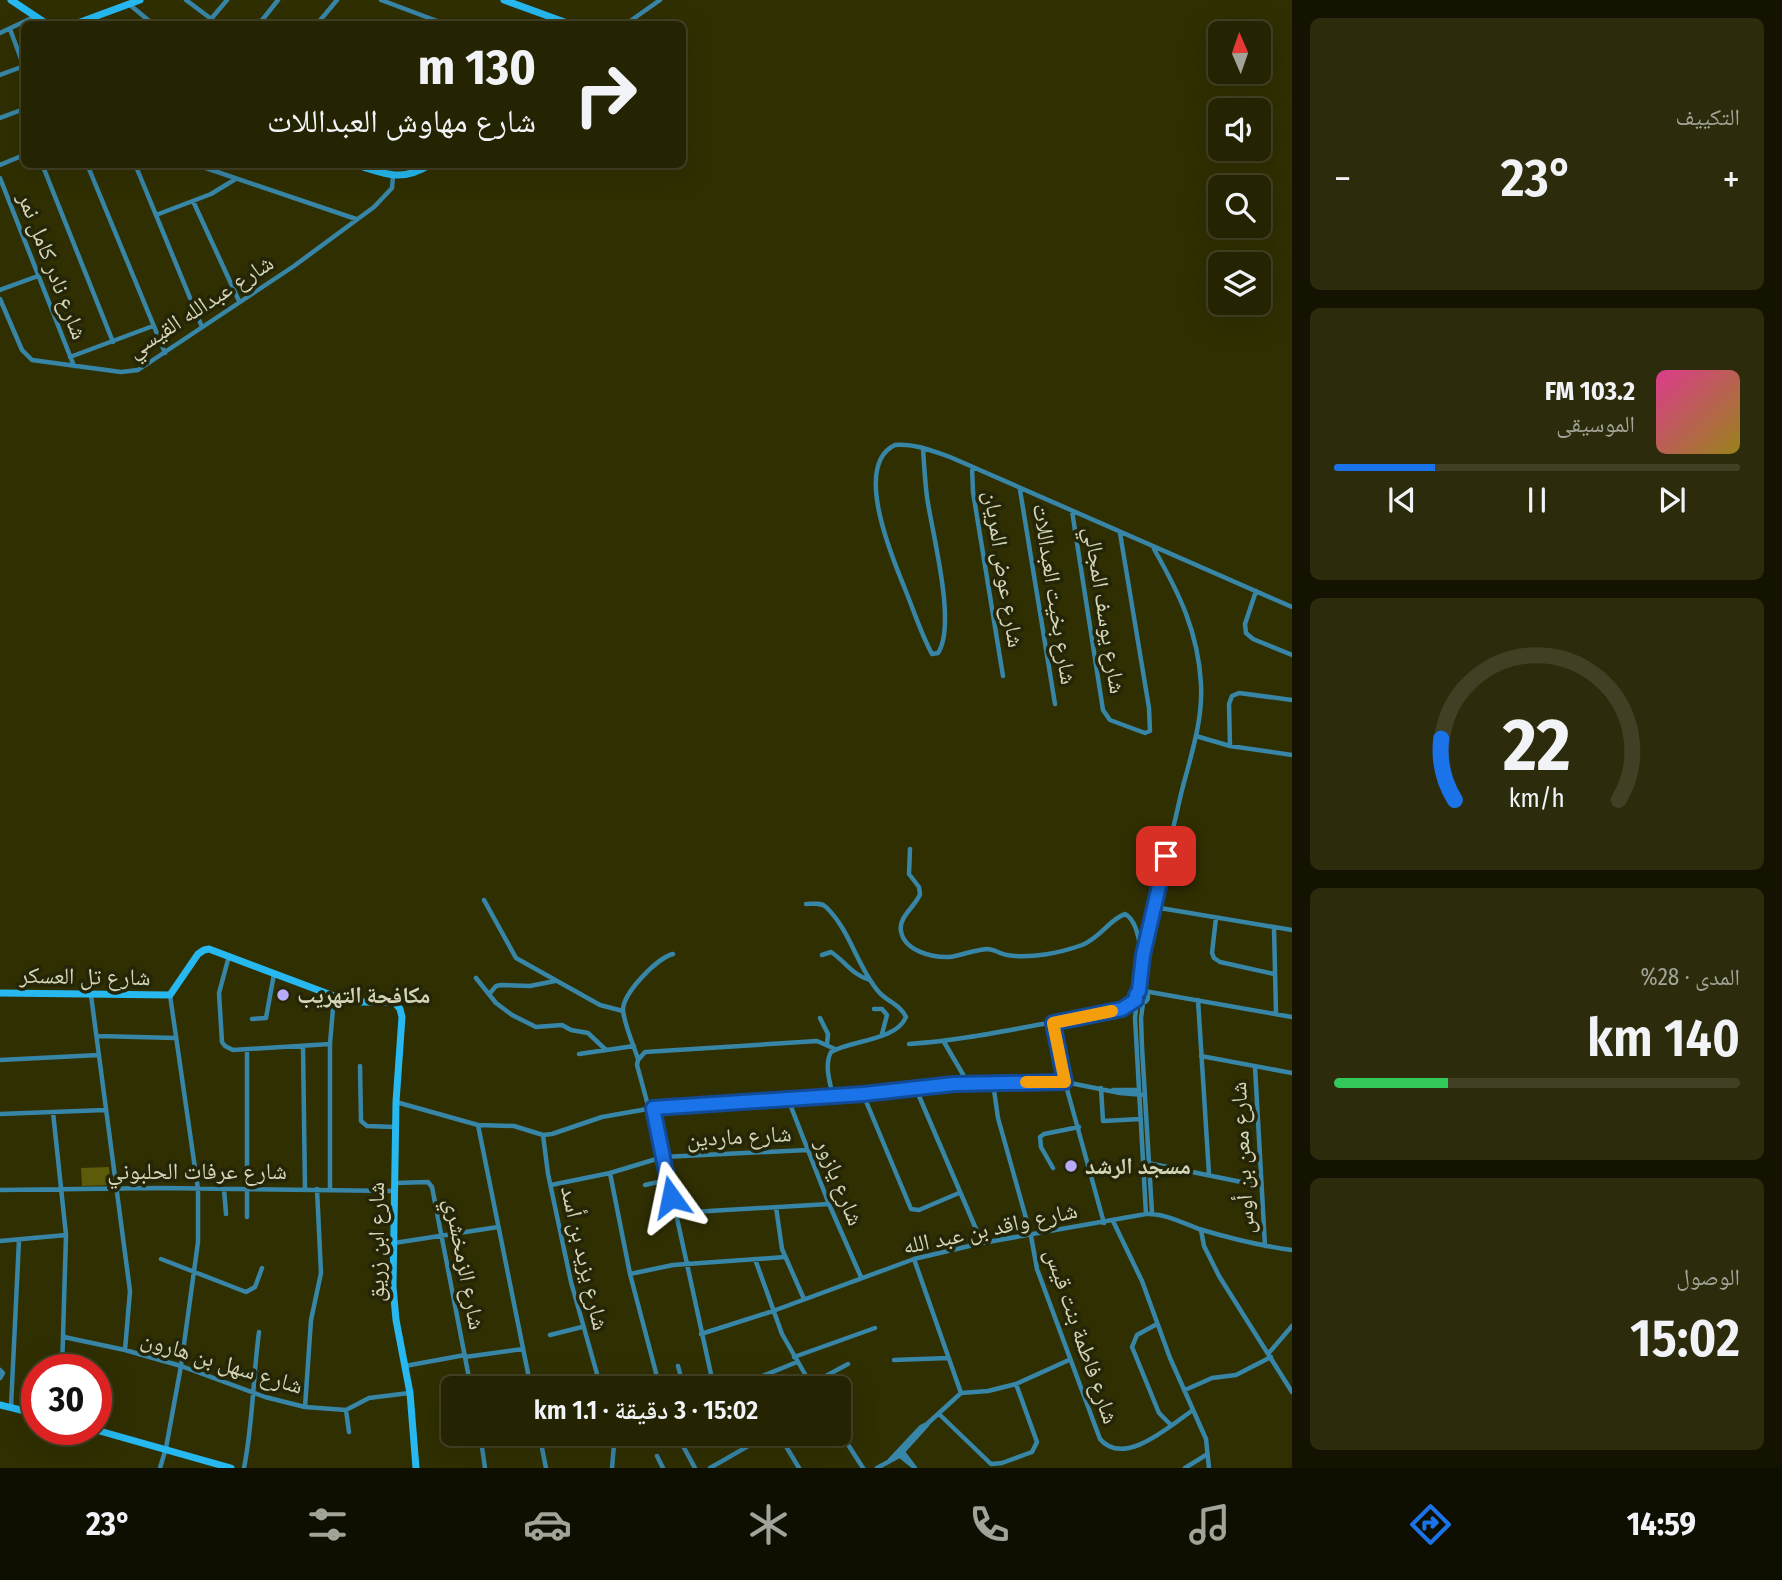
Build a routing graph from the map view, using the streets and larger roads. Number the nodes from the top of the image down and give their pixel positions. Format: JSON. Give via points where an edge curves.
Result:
{"nodes":[{"id":1,"x":11,"y":0,"type":"edge"},
{"id":2,"x":140,"y":0,"type":"edge"},
{"id":3,"x":186,"y":0,"type":"edge"},
{"id":4,"x":227,"y":0,"type":"edge"},
{"id":5,"x":278,"y":0,"type":"edge"},
{"id":6,"x":337,"y":0,"type":"edge"},
{"id":7,"x":381,"y":0,"type":"edge"},
{"id":8,"x":504,"y":0,"type":"edge"},
{"id":9,"x":660,"y":0,"type":"edge"},
{"id":10,"x":129,"y":4,"type":"junction"},
{"id":11,"x":34,"y":16,"type":"junction"},
{"id":12,"x":211,"y":19,"type":"junction"},
{"id":13,"x":555,"y":19,"type":"junction"},
{"id":14,"x":25,"y":21,"type":"edge"},
{"id":15,"x":42,"y":21,"type":"edge"},
{"id":16,"x":83,"y":21,"type":"edge"},
{"id":17,"x":149,"y":21,"type":"edge"},
{"id":18,"x":214,"y":21,"type":"edge"},
{"id":19,"x":261,"y":21,"type":"edge"},
{"id":20,"x":320,"y":21,"type":"edge"},
{"id":21,"x":437,"y":21,"type":"edge"},
{"id":22,"x":552,"y":21,"type":"edge"},
{"id":23,"x":561,"y":21,"type":"edge"},
{"id":24,"x":630,"y":21,"type":"edge"},
{"id":25,"x":21,"y":23,"type":"edge"},
{"id":26,"x":10,"y":29,"type":"junction"},
{"id":27,"x":0,"y":33,"type":"edge"},
{"id":28,"x":21,"y":58,"type":"edge"},
{"id":29,"x":21,"y":67,"type":"edge"},
{"id":30,"x":0,"y":75,"type":"edge"},
{"id":31,"x":21,"y":110,"type":"edge"},
{"id":32,"x":0,"y":118,"type":"edge"},
{"id":33,"x":21,"y":156,"type":"edge"},
{"id":34,"x":0,"y":165,"type":"edge"},
{"id":35,"x":44,"y":168,"type":"edge"},
{"id":36,"x":89,"y":168,"type":"edge"},
{"id":37,"x":137,"y":168,"type":"edge"},
{"id":38,"x":205,"y":168,"type":"edge"},
{"id":39,"x":366,"y":168,"type":"edge"},
{"id":40,"x":425,"y":168,"type":"edge"},
{"id":41,"x":393,"y":177,"type":"junction"},
{"id":42,"x":0,"y":178,"type":"edge"},
{"id":43,"x":235,"y":179,"type":"junction"},
{"id":44,"x":194,"y":201,"type":"junction"},
{"id":45,"x":156,"y":215,"type":"junction"},
{"id":46,"x":356,"y":219,"type":"junction"},
{"id":47,"x":38,"y":276,"type":"junction"},
{"id":48,"x":0,"y":290,"type":"edge"},
{"id":49,"x":0,"y":299,"type":"edge"},
{"id":50,"x":239,"y":301,"type":"junction"},
{"id":51,"x":153,"y":326,"type":"junction"},
{"id":52,"x":202,"y":327,"type":"junction"},
{"id":53,"x":113,"y":342,"type":"junction"},
{"id":54,"x":165,"y":353,"type":"junction"},
{"id":55,"x":71,"y":357,"type":"junction"},
{"id":56,"x":74,"y":367,"type":"junction"},
{"id":57,"x":923,"y":449,"type":"junction"},
{"id":58,"x":972,"y":467,"type":"junction"},
{"id":59,"x":1020,"y":489,"type":"junction"},
{"id":60,"x":1072,"y":511,"type":"junction"},
{"id":61,"x":1120,"y":532,"type":"junction"},
{"id":62,"x":1154,"y":548,"type":"junction"},
{"id":63,"x":1256,"y":591,"type":"junction"},
{"id":64,"x":1292,"y":607,"type":"edge"},
{"id":65,"x":1292,"y":655,"type":"edge"},
{"id":66,"x":1003,"y":676,"type":"dead end"},
{"id":67,"x":1292,"y":700,"type":"edge"},
{"id":68,"x":1055,"y":704,"type":"dead end"},
{"id":69,"x":1196,"y":736,"type":"junction"},
{"id":70,"x":1230,"y":746,"type":"junction"},
{"id":71,"x":1292,"y":755,"type":"edge"},
{"id":72,"x":910,"y":849,"type":"dead end"},
{"id":73,"x":484,"y":900,"type":"dead end"},
{"id":74,"x":806,"y":904,"type":"dead end"},
{"id":75,"x":1154,"y":907,"type":"junction"},
{"id":76,"x":1216,"y":918,"type":"junction"},
{"id":77,"x":1274,"y":928,"type":"junction"},
{"id":78,"x":1292,"y":930,"type":"edge"},
{"id":79,"x":673,"y":954,"type":"dead end"},
{"id":80,"x":822,"y":955,"type":"dead end"},
{"id":81,"x":1143,"y":955,"type":"junction"},
{"id":82,"x":229,"y":956,"type":"junction"},
{"id":83,"x":275,"y":973,"type":"junction"},
{"id":84,"x":1274,"y":974,"type":"junction"},
{"id":85,"x":476,"y":978,"type":"dead end"},
{"id":86,"x":556,"y":981,"type":"junction"},
{"id":87,"x":871,"y":981,"type":"junction"},
{"id":88,"x":1142,"y":991,"type":"junction"},
{"id":89,"x":0,"y":993,"type":"edge"},
{"id":90,"x":489,"y":993,"type":"junction"},
{"id":91,"x":1161,"y":994,"type":"junction"},
{"id":92,"x":91,"y":995,"type":"junction"},
{"id":93,"x":170,"y":995,"type":"junction"},
{"id":94,"x":334,"y":996,"type":"junction"},
{"id":95,"x":1148,"y":997,"type":"junction"},
{"id":96,"x":1198,"y":1000,"type":"junction"},
{"id":97,"x":1139,"y":1001,"type":"junction"},
{"id":98,"x":874,"y":1009,"type":"dead end"},
{"id":99,"x":623,"y":1011,"type":"junction"},
{"id":100,"x":1276,"y":1013,"type":"junction"},
{"id":101,"x":1292,"y":1017,"type":"edge"},
{"id":102,"x":820,"y":1018,"type":"dead end"},
{"id":103,"x":251,"y":1019,"type":"dead end"},
{"id":104,"x":1053,"y":1023,"type":"junction"},
{"id":105,"x":882,"y":1035,"type":"junction"},
{"id":106,"x":97,"y":1036,"type":"junction"},
{"id":107,"x":176,"y":1038,"type":"junction"},
{"id":108,"x":944,"y":1042,"type":"junction"},
{"id":109,"x":330,"y":1044,"type":"junction"},
{"id":110,"x":827,"y":1044,"type":"junction"},
{"id":111,"x":909,"y":1044,"type":"dead end"},
{"id":112,"x":303,"y":1046,"type":"junction"},
{"id":113,"x":634,"y":1046,"type":"junction"},
{"id":114,"x":247,"y":1049,"type":"junction"},
{"id":115,"x":835,"y":1049,"type":"junction"},
{"id":116,"x":606,"y":1050,"type":"junction"},
{"id":117,"x":579,"y":1054,"type":"dead end"},
{"id":118,"x":99,"y":1055,"type":"junction"},
{"id":119,"x":1201,"y":1056,"type":"junction"},
{"id":120,"x":0,"y":1060,"type":"edge"},
{"id":121,"x":638,"y":1060,"type":"junction"},
{"id":122,"x":360,"y":1066,"type":"dead end"},
{"id":123,"x":1255,"y":1067,"type":"junction"},
{"id":124,"x":1292,"y":1073,"type":"edge"},
{"id":125,"x":1065,"y":1082,"type":"junction"},
{"id":126,"x":993,"y":1083,"type":"junction"},
{"id":127,"x":968,"y":1084,"type":"junction"},
{"id":128,"x":1101,"y":1088,"type":"junction"},
{"id":129,"x":916,"y":1089,"type":"junction"},
{"id":130,"x":1141,"y":1092,"type":"junction"},
{"id":131,"x":863,"y":1094,"type":"junction"},
{"id":132,"x":833,"y":1097,"type":"junction"},
{"id":133,"x":788,"y":1099,"type":"junction"},
{"id":134,"x":396,"y":1102,"type":"junction"},
{"id":135,"x":651,"y":1109,"type":"junction"},
{"id":136,"x":106,"y":1110,"type":"junction"},
{"id":137,"x":52,"y":1112,"type":"junction"},
{"id":138,"x":0,"y":1114,"type":"edge"},
{"id":139,"x":1140,"y":1119,"type":"junction"},
{"id":140,"x":478,"y":1125,"type":"junction"},
{"id":141,"x":395,"y":1127,"type":"junction"},
{"id":142,"x":1079,"y":1127,"type":"junction"},
{"id":143,"x":543,"y":1135,"type":"junction"},
{"id":144,"x":807,"y":1150,"type":"junction"},
{"id":145,"x":663,"y":1157,"type":"junction"},
{"id":146,"x":1146,"y":1163,"type":"junction"},
{"id":147,"x":1053,"y":1168,"type":"dead end"},
{"id":148,"x":610,"y":1173,"type":"junction"},
{"id":149,"x":1209,"y":1174,"type":"junction"},
{"id":150,"x":667,"y":1180,"type":"junction"},
{"id":151,"x":551,"y":1185,"type":"junction"},
{"id":152,"x":645,"y":1185,"type":"dead end"},
{"id":153,"x":1261,"y":1185,"type":"junction"},
{"id":154,"x":395,"y":1187,"type":"junction"},
{"id":155,"x":116,"y":1188,"type":"junction"},
{"id":156,"x":63,"y":1189,"type":"junction"},
{"id":157,"x":198,"y":1189,"type":"junction"},
{"id":158,"x":224,"y":1189,"type":"junction"},
{"id":159,"x":247,"y":1189,"type":"junction"},
{"id":160,"x":306,"y":1189,"type":"junction"},
{"id":161,"x":317,"y":1189,"type":"junction"},
{"id":162,"x":0,"y":1190,"type":"edge"},
{"id":163,"x":330,"y":1190,"type":"junction"},
{"id":164,"x":959,"y":1193,"type":"junction"},
{"id":165,"x":829,"y":1204,"type":"junction"},
{"id":166,"x":776,"y":1207,"type":"junction"},
{"id":167,"x":675,"y":1213,"type":"junction"},
{"id":168,"x":1149,"y":1213,"type":"junction"},
{"id":169,"x":226,"y":1214,"type":"dead end"},
{"id":170,"x":247,"y":1217,"type":"dead end"},
{"id":171,"x":1114,"y":1221,"type":"junction"},
{"id":172,"x":1104,"y":1223,"type":"junction"},
{"id":173,"x":498,"y":1227,"type":"junction"},
{"id":174,"x":1201,"y":1230,"type":"junction"},
{"id":175,"x":66,"y":1236,"type":"junction"},
{"id":176,"x":441,"y":1236,"type":"junction"},
{"id":177,"x":1031,"y":1236,"type":"junction"},
{"id":178,"x":19,"y":1240,"type":"junction"},
{"id":179,"x":0,"y":1241,"type":"edge"},
{"id":180,"x":393,"y":1243,"type":"junction"},
{"id":181,"x":982,"y":1243,"type":"junction"},
{"id":182,"x":1265,"y":1246,"type":"junction"},
{"id":183,"x":1292,"y":1250,"type":"edge"},
{"id":184,"x":785,"y":1257,"type":"junction"},
{"id":185,"x":161,"y":1259,"type":"dead end"},
{"id":186,"x":755,"y":1259,"type":"junction"},
{"id":187,"x":914,"y":1259,"type":"junction"},
{"id":188,"x":687,"y":1263,"type":"junction"},
{"id":189,"x":262,"y":1268,"type":"dead end"},
{"id":190,"x":195,"y":1273,"type":"junction"},
{"id":191,"x":631,"y":1275,"type":"junction"},
{"id":192,"x":861,"y":1277,"type":"junction"},
{"id":193,"x":804,"y":1299,"type":"junction"},
{"id":194,"x":773,"y":1311,"type":"junction"},
{"id":195,"x":1157,"y":1324,"type":"junction"},
{"id":196,"x":1292,"y":1326,"type":"edge"},
{"id":197,"x":582,"y":1327,"type":"junction"},
{"id":198,"x":875,"y":1328,"type":"dead end"},
{"id":199,"x":259,"y":1332,"type":"dead end"},
{"id":200,"x":701,"y":1334,"type":"junction"},
{"id":201,"x":550,"y":1335,"type":"dead end"},
{"id":202,"x":64,"y":1337,"type":"junction"},
{"id":203,"x":523,"y":1349,"type":"junction"},
{"id":204,"x":125,"y":1350,"type":"junction"},
{"id":205,"x":63,"y":1354,"type":"edge"},
{"id":206,"x":1269,"y":1355,"type":"junction"},
{"id":207,"x":465,"y":1356,"type":"junction"},
{"id":208,"x":948,"y":1358,"type":"junction"},
{"id":209,"x":795,"y":1360,"type":"junction"},
{"id":210,"x":894,"y":1360,"type":"dead end"},
{"id":211,"x":1070,"y":1360,"type":"junction"},
{"id":212,"x":848,"y":1364,"type":"dead end"},
{"id":213,"x":181,"y":1366,"type":"junction"},
{"id":214,"x":678,"y":1366,"type":"dead end"},
{"id":215,"x":405,"y":1367,"type":"junction"},
{"id":216,"x":0,"y":1370,"type":"edge"},
{"id":217,"x":469,"y":1376,"type":"edge"},
{"id":218,"x":529,"y":1376,"type":"edge"},
{"id":219,"x":597,"y":1376,"type":"edge"},
{"id":220,"x":657,"y":1376,"type":"edge"},
{"id":221,"x":681,"y":1376,"type":"edge"},
{"id":222,"x":711,"y":1376,"type":"edge"},
{"id":223,"x":760,"y":1376,"type":"edge"},
{"id":224,"x":805,"y":1376,"type":"edge"},
{"id":225,"x":828,"y":1376,"type":"edge"},
{"id":226,"x":0,"y":1378,"type":"edge"},
{"id":227,"x":1016,"y":1384,"type":"junction"},
{"id":228,"x":1185,"y":1390,"type":"junction"},
{"id":229,"x":1292,"y":1392,"type":"edge"},
{"id":230,"x":254,"y":1393,"type":"junction"},
{"id":231,"x":410,"y":1393,"type":"junction"},
{"id":232,"x":961,"y":1393,"type":"junction"},
{"id":233,"x":0,"y":1405,"type":"edge"},
{"id":234,"x":11,"y":1407,"type":"junction"},
{"id":235,"x":305,"y":1407,"type":"junction"},
{"id":236,"x":21,"y":1410,"type":"edge"},
{"id":237,"x":346,"y":1410,"type":"junction"},
{"id":238,"x":1193,"y":1410,"type":"junction"},
{"id":239,"x":939,"y":1414,"type":"junction"},
{"id":240,"x":1171,"y":1425,"type":"junction"},
{"id":241,"x":349,"y":1432,"type":"dead end"},
{"id":242,"x":112,"y":1434,"type":"edge"},
{"id":243,"x":482,"y":1446,"type":"edge"},
{"id":244,"x":542,"y":1446,"type":"edge"},
{"id":245,"x":614,"y":1446,"type":"edge"},
{"id":246,"x":683,"y":1446,"type":"edge"},
{"id":247,"x":748,"y":1446,"type":"edge"},
{"id":248,"x":786,"y":1446,"type":"edge"},
{"id":249,"x":849,"y":1446,"type":"edge"},
{"id":250,"x":166,"y":1448,"type":"junction"},
{"id":251,"x":899,"y":1452,"type":"junction"},
{"id":252,"x":1206,"y":1454,"type":"junction"},
{"id":253,"x":657,"y":1456,"type":"dead end"},
{"id":254,"x":160,"y":1468,"type":"edge"},
{"id":255,"x":231,"y":1468,"type":"edge"},
{"id":256,"x":244,"y":1468,"type":"edge"},
{"id":257,"x":416,"y":1468,"type":"edge"},
{"id":258,"x":485,"y":1468,"type":"edge"},
{"id":259,"x":546,"y":1468,"type":"edge"},
{"id":260,"x":612,"y":1468,"type":"edge"},
{"id":261,"x":663,"y":1468,"type":"edge"},
{"id":262,"x":695,"y":1468,"type":"edge"},
{"id":263,"x":710,"y":1468,"type":"edge"},
{"id":264,"x":799,"y":1468,"type":"edge"},
{"id":265,"x":863,"y":1468,"type":"edge"},
{"id":266,"x":877,"y":1468,"type":"edge"},
{"id":267,"x":915,"y":1468,"type":"edge"},
{"id":268,"x":1185,"y":1468,"type":"edge"},
{"id":269,"x":1209,"y":1468,"type":"edge"}],
"edges":[{"from":1,"to":11,"type":"street"},
{"from":2,"to":10,"type":"street"},
{"from":3,"to":12,"type":"street"},
{"from":4,"to":12,"type":"street"},
{"from":5,"to":19,"type":"street"},
{"from":6,"to":20,"type":"street"},
{"from":7,"to":21,"type":"street"},
{"from":8,"to":13,"type":"street"},
{"from":9,"to":24,"type":"street"},
{"from":10,"to":16,"type":"street"},
{"from":10,"to":17,"type":"street"},
{"from":11,"to":14,"type":"street"},
{"from":11,"to":15,"type":"street"},
{"from":12,"to":18,"type":"street"},
{"from":13,"to":22,"type":"street"},
{"from":13,"to":23,"type":"street"},
{"from":25,"to":26,"type":"street"},
{"from":26,"to":27,"type":"street"},
{"from":26,"to":28,"type":"street"},
{"from":29,"to":30,"type":"street"},
{"from":31,"to":32,"type":"street"},
{"from":33,"to":34,"type":"street"},
{"from":35,"to":53,"type":"street"},
{"from":36,"to":51,"type":"street"},
{"from":37,"to":45,"type":"street"},
{"from":38,"to":43,"type":"street"},
{"from":39,"to":41,"type":"street"},
{"from":40,"to":41,"type":"street"},
{"from":41,"to":46,"type":"street","name":"شارع عبدالله القيسي","via":[[388,194]]},
{"from":42,"to":47,"type":"street","name":"شارع نادر كامل نمر"},
{"from":43,"to":44,"type":"street"},
{"from":43,"to":46,"type":"street"},
{"from":44,"to":45,"type":"street"},
{"from":44,"to":50,"type":"street"},
{"from":45,"to":52,"type":"street"},
{"from":46,"to":50,"type":"street","name":"شارع عبدالله القيسي"},
{"from":47,"to":48,"type":"street"},
{"from":47,"to":55,"type":"street","name":"شارع نادر كامل نمر"},
{"from":49,"to":56,"type":"street","name":"شارع عبدالله القيسي","via":[[24,354],[37,361]]},
{"from":50,"to":52,"type":"street","name":"شارع عبدالله القيسي"},
{"from":51,"to":53,"type":"street"},
{"from":51,"to":54,"type":"street"},
{"from":52,"to":54,"type":"street","name":"شارع عبدالله القيسي"},
{"from":53,"to":55,"type":"street"},
{"from":54,"to":56,"type":"street","name":"شارع عبدالله القيسي","via":[[133,371]]},
{"from":55,"to":56,"type":"street","name":"شارع نادر كامل نمر"},
{"from":57,"to":57,"type":"street","via":[[895,445],[882,456],[876,491],[889,551],[935,655],[943,640],[944,606]]},
{"from":57,"to":58,"type":"street"},
{"from":58,"to":59,"type":"street"},
{"from":58,"to":66,"type":"street","name":"شارع عوض المريان"},
{"from":59,"to":60,"type":"street"},
{"from":59,"to":68,"type":"street","name":"شارع بخيت العبداللات"},
{"from":60,"to":61,"type":"street"},
{"from":60,"to":61,"type":"street","name":"شارع يوسف المجالي","via":[[1103,710],[1111,720],[1145,733],[1151,727],[1149,708]]},
{"from":61,"to":62,"type":"street"},
{"from":62,"to":63,"type":"street"},
{"from":62,"to":69,"type":"street","via":[[1177,588],[1193,634],[1200,681]]},
{"from":63,"to":64,"type":"street"},
{"from":63,"to":65,"type":"street","via":[[1246,634]]},
{"from":67,"to":70,"type":"street","via":[[1232,696]]},
{"from":69,"to":70,"type":"street"},
{"from":69,"to":75,"type":"street"},
{"from":70,"to":71,"type":"street"},
{"from":72,"to":81,"type":"street","via":[[909,874],[920,894],[901,931],[919,952],[942,957],[989,949],[1009,955],[1051,953],[1094,940],[1125,914],[1134,922]]},
{"from":73,"to":86,"type":"street","via":[[516,958]]},
{"from":74,"to":87,"type":"street","via":[[825,906]]},
{"from":75,"to":76,"type":"street"},
{"from":75,"to":81,"type":"street"},
{"from":76,"to":77,"type":"street"},
{"from":76,"to":84,"type":"street","via":[[1214,958]]},
{"from":77,"to":78,"type":"street"},
{"from":77,"to":84,"type":"street"},
{"from":79,"to":99,"type":"street","via":[[649,968]]},
{"from":80,"to":87,"type":"street","via":[[831,952],[855,974]]},
{"from":81,"to":88,"type":"street"},
{"from":82,"to":83,"type":"street"},
{"from":82,"to":93,"type":"street","via":[[204,950]]},
{"from":82,"to":114,"type":"street","via":[[219,993],[222,1042],[228,1048]]},
{"from":83,"to":94,"type":"street"},
{"from":83,"to":103,"type":"street","via":[[266,1018]]},
{"from":84,"to":100,"type":"street"},
{"from":85,"to":90,"type":"street"},
{"from":86,"to":90,"type":"street","via":[[501,985]]},
{"from":86,"to":99,"type":"street","via":[[600,1005]]},
{"from":87,"to":105,"type":"street","via":[[906,1017],[900,1026]]},
{"from":88,"to":91,"type":"street"},
{"from":88,"to":95,"type":"street"},
{"from":88,"to":97,"type":"street","via":[[1136,995]]},
{"from":89,"to":92,"type":"street","name":"شارع تل العسكر"},
{"from":90,"to":116,"type":"street","via":[[527,1023],[562,1025],[588,1033]]},
{"from":91,"to":95,"type":"street"},
{"from":91,"to":96,"type":"street"},
{"from":92,"to":93,"type":"street","name":"شارع تل العسكر"},
{"from":92,"to":106,"type":"street"},
{"from":93,"to":107,"type":"street"},
{"from":94,"to":109,"type":"street"},
{"from":94,"to":134,"type":"street","name":"شارع ابن زريق","via":[[394,1002],[402,1014]]},
{"from":95,"to":97,"type":"street"},
{"from":96,"to":100,"type":"street"},
{"from":96,"to":119,"type":"street"},
{"from":97,"to":104,"type":"street","via":[[1122,1009]]},
{"from":97,"to":130,"type":"street","via":[[1135,1018]]},
{"from":98,"to":105,"type":"street","via":[[887,1016]]},
{"from":99,"to":113,"type":"street"},
{"from":100,"to":101,"type":"street"},
{"from":102,"to":110,"type":"street","via":[[828,1034]]},
{"from":104,"to":108,"type":"street"},
{"from":104,"to":125,"type":"street"},
{"from":105,"to":115,"type":"street"},
{"from":106,"to":107,"type":"street"},
{"from":106,"to":118,"type":"street"},
{"from":107,"to":157,"type":"street"},
{"from":108,"to":111,"type":"street"},
{"from":108,"to":127,"type":"street"},
{"from":109,"to":112,"type":"street"},
{"from":109,"to":163,"type":"street"},
{"from":110,"to":115,"type":"street"},
{"from":110,"to":121,"type":"street","via":[[645,1052]]},
{"from":112,"to":114,"type":"street"},
{"from":112,"to":160,"type":"street"},
{"from":113,"to":116,"type":"street"},
{"from":113,"to":121,"type":"street"},
{"from":114,"to":159,"type":"street"},
{"from":115,"to":132,"type":"street","via":[[828,1058]]},
{"from":116,"to":117,"type":"street"},
{"from":118,"to":120,"type":"street"},
{"from":118,"to":136,"type":"street"},
{"from":119,"to":123,"type":"street"},
{"from":119,"to":149,"type":"street"},
{"from":121,"to":135,"type":"street"},
{"from":122,"to":141,"type":"street","via":[[361,1121],[367,1126]]},
{"from":123,"to":124,"type":"street"},
{"from":123,"to":153,"type":"street","name":"شارع معن بن أوس"},
{"from":125,"to":126,"type":"street"},
{"from":125,"to":128,"type":"street"},
{"from":125,"to":142,"type":"street"},
{"from":126,"to":127,"type":"street"},
{"from":126,"to":177,"type":"street","name":"شارع فاطمة بنت قيس","via":[[998,1118]]},
{"from":127,"to":129,"type":"street"},
{"from":128,"to":130,"type":"street"},
{"from":128,"to":139,"type":"street","via":[[1103,1121]]},
{"from":129,"to":131,"type":"street"},
{"from":129,"to":164,"type":"street"},
{"from":130,"to":139,"type":"street"},
{"from":130,"to":146,"type":"street"},
{"from":131,"to":132,"type":"street"},
{"from":131,"to":164,"type":"street","via":[[911,1208],[919,1210]]},
{"from":132,"to":133,"type":"street"},
{"from":133,"to":135,"type":"street"},
{"from":133,"to":144,"type":"street","name":"شارع يازور"},
{"from":134,"to":140,"type":"street"},
{"from":134,"to":141,"type":"street","name":"شارع ابن زريق"},
{"from":135,"to":143,"type":"street","via":[[602,1117]]},
{"from":135,"to":145,"type":"street"},
{"from":136,"to":137,"type":"street"},
{"from":136,"to":155,"type":"street"},
{"from":137,"to":138,"type":"street"},
{"from":137,"to":156,"type":"street"},
{"from":139,"to":146,"type":"street"},
{"from":140,"to":143,"type":"street","via":[[514,1126]]},
{"from":140,"to":173,"type":"street"},
{"from":141,"to":154,"type":"street","name":"شارع ابن زريق"},
{"from":142,"to":147,"type":"street","via":[[1040,1137]]},
{"from":142,"to":172,"type":"street"},
{"from":143,"to":151,"type":"street","name":"شارع يزيد بن أسد"},
{"from":144,"to":145,"type":"street","name":"شارع ماردين"},
{"from":144,"to":165,"type":"street","name":"شارع يازور"},
{"from":145,"to":148,"type":"street","name":"شارع ماردين"},
{"from":145,"to":150,"type":"street"},
{"from":146,"to":149,"type":"street"},
{"from":146,"to":168,"type":"street"},
{"from":148,"to":151,"type":"street","name":"شارع ماردين"},
{"from":148,"to":191,"type":"street"},
{"from":149,"to":153,"type":"street"},
{"from":150,"to":152,"type":"street"},
{"from":150,"to":167,"type":"street"},
{"from":151,"to":197,"type":"street","name":"شارع يزيد بن أسد"},
{"from":153,"to":182,"type":"street","name":"شارع معن بن أوس"},
{"from":154,"to":163,"type":"street","name":"شارع عرفات الحلبوني"},
{"from":154,"to":176,"type":"street","name":"شارع الزمخشري","via":[[419,1180],[429,1183]]},
{"from":154,"to":180,"type":"street","name":"شارع ابن زريق"},
{"from":155,"to":156,"type":"street","name":"شارع عرفات الحلبوني"},
{"from":155,"to":157,"type":"street","name":"شارع عرفات الحلبوني"},
{"from":155,"to":204,"type":"street","via":[[130,1291]]},
{"from":156,"to":162,"type":"street","name":"شارع عرفات الحلبوني"},
{"from":156,"to":175,"type":"street"},
{"from":157,"to":158,"type":"street","name":"شارع عرفات الحلبوني"},
{"from":157,"to":190,"type":"street"},
{"from":158,"to":159,"type":"street","name":"شارع عرفات الحلبوني"},
{"from":158,"to":169,"type":"street"},
{"from":159,"to":160,"type":"street","name":"شارع عرفات الحلبوني"},
{"from":159,"to":170,"type":"street"},
{"from":160,"to":161,"type":"street","name":"شارع عرفات الحلبوني"},
{"from":161,"to":163,"type":"street","name":"شارع عرفات الحلبوني"},
{"from":161,"to":235,"type":"street","via":[[321,1273],[311,1320]]},
{"from":164,"to":181,"type":"street"},
{"from":165,"to":166,"type":"street"},
{"from":165,"to":192,"type":"street","name":"شارع يازور"},
{"from":166,"to":167,"type":"street"},
{"from":166,"to":184,"type":"street"},
{"from":167,"to":188,"type":"street"},
{"from":168,"to":171,"type":"street","name":"شارع واقد بن عبد الله"},
{"from":168,"to":174,"type":"street"},
{"from":171,"to":172,"type":"street","name":"شارع واقد بن عبد الله"},
{"from":171,"to":195,"type":"street"},
{"from":172,"to":177,"type":"street","name":"شارع واقد بن عبد الله"},
{"from":173,"to":176,"type":"street"},
{"from":173,"to":203,"type":"street"},
{"from":174,"to":182,"type":"street"},
{"from":174,"to":206,"type":"street","via":[[1214,1266]]},
{"from":175,"to":178,"type":"street"},
{"from":175,"to":202,"type":"street"},
{"from":176,"to":180,"type":"street"},
{"from":176,"to":207,"type":"street","name":"شارع الزمخشري"},
{"from":177,"to":181,"type":"street","name":"شارع واقد بن عبد الله"},
{"from":177,"to":211,"type":"street","name":"شارع فاطمة بنت قيس","via":[[1037,1269]]},
{"from":178,"to":179,"type":"street"},
{"from":178,"to":234,"type":"street"},
{"from":180,"to":215,"type":"street","name":"شارع ابن زريق","via":[[396,1320]]},
{"from":181,"to":187,"type":"street","name":"شارع واقد بن عبد الله"},
{"from":182,"to":183,"type":"street"},
{"from":184,"to":186,"type":"street"},
{"from":184,"to":193,"type":"street"},
{"from":185,"to":190,"type":"street"},
{"from":186,"to":188,"type":"street"},
{"from":186,"to":194,"type":"street"},
{"from":187,"to":192,"type":"street","name":"شارع واقد بن عبد الله"},
{"from":187,"to":208,"type":"street"},
{"from":188,"to":191,"type":"street"},
{"from":188,"to":200,"type":"street"},
{"from":189,"to":190,"type":"street","via":[[255,1287],[246,1292]]},
{"from":190,"to":213,"type":"street"},
{"from":191,"to":220,"type":"street"},
{"from":192,"to":193,"type":"street","name":"شارع واقد بن عبد الله"},
{"from":193,"to":194,"type":"street","name":"شارع واقد بن عبد الله"},
{"from":194,"to":200,"type":"street","name":"شارع واقد بن عبد الله"},
{"from":194,"to":209,"type":"street"},
{"from":195,"to":228,"type":"street"},
{"from":195,"to":240,"type":"street","via":[[1137,1335],[1132,1347],[1159,1413]]},
{"from":196,"to":206,"type":"street"},
{"from":197,"to":201,"type":"street"},
{"from":197,"to":219,"type":"street","name":"شارع يزيد بن أسد"},
{"from":198,"to":209,"type":"street"},
{"from":199,"to":230,"type":"street"},
{"from":200,"to":222,"type":"street"},
{"from":202,"to":204,"type":"street","name":"شارع سهل بن هارون"},
{"from":202,"to":205,"type":"street"},
{"from":203,"to":207,"type":"street"},
{"from":203,"to":218,"type":"street"},
{"from":204,"to":213,"type":"street","name":"شارع سهل بن هارون"},
{"from":206,"to":228,"type":"street","via":[[1236,1375],[1212,1378]]},
{"from":206,"to":229,"type":"street"},
{"from":207,"to":215,"type":"street"},
{"from":207,"to":217,"type":"street","name":"شارع الزمخشري"},
{"from":208,"to":210,"type":"street"},
{"from":208,"to":232,"type":"street"},
{"from":209,"to":223,"type":"street"},
{"from":209,"to":224,"type":"street"},
{"from":211,"to":227,"type":"street"},
{"from":211,"to":240,"type":"street","name":"شارع فاطمة بنت قيس","via":[[1100,1439],[1109,1449],[1119,1451],[1146,1443]]},
{"from":212,"to":225,"type":"street"},
{"from":213,"to":230,"type":"street","name":"شارع سهل بن هارون"},
{"from":213,"to":250,"type":"street"},
{"from":214,"to":221,"type":"street"},
{"from":215,"to":231,"type":"street","name":"شارع ابن زريق"},
{"from":216,"to":226,"type":"street"},
{"from":227,"to":232,"type":"street"},
{"from":227,"to":239,"type":"street","via":[[1037,1442],[1032,1452],[990,1464]]},
{"from":228,"to":238,"type":"street"},
{"from":230,"to":235,"type":"street","name":"شارع سهل بن هارون"},
{"from":230,"to":256,"type":"street"},
{"from":231,"to":237,"type":"street","name":"شارع سهل بن هارون","via":[[369,1398]]},
{"from":231,"to":257,"type":"street","name":"شارع ابن زريق"},
{"from":232,"to":239,"type":"street"},
{"from":233,"to":234,"type":"street"},
{"from":234,"to":236,"type":"street"},
{"from":235,"to":237,"type":"street","name":"شارع سهل بن هارون"},
{"from":237,"to":241,"type":"street"},
{"from":238,"to":240,"type":"street"},
{"from":238,"to":252,"type":"street","via":[[1206,1439]]},
{"from":239,"to":251,"type":"street"},
{"from":242,"to":250,"type":"street"},
{"from":243,"to":258,"type":"street"},
{"from":244,"to":259,"type":"street"},
{"from":245,"to":260,"type":"street"},
{"from":246,"to":262,"type":"street"},
{"from":247,"to":263,"type":"street"},
{"from":248,"to":264,"type":"street"},
{"from":249,"to":265,"type":"street"},
{"from":250,"to":254,"type":"street"},
{"from":250,"to":255,"type":"street"},
{"from":251,"to":266,"type":"street"},
{"from":251,"to":267,"type":"street"},
{"from":252,"to":268,"type":"street"},
{"from":252,"to":269,"type":"street"},
{"from":253,"to":261,"type":"street"}]}
